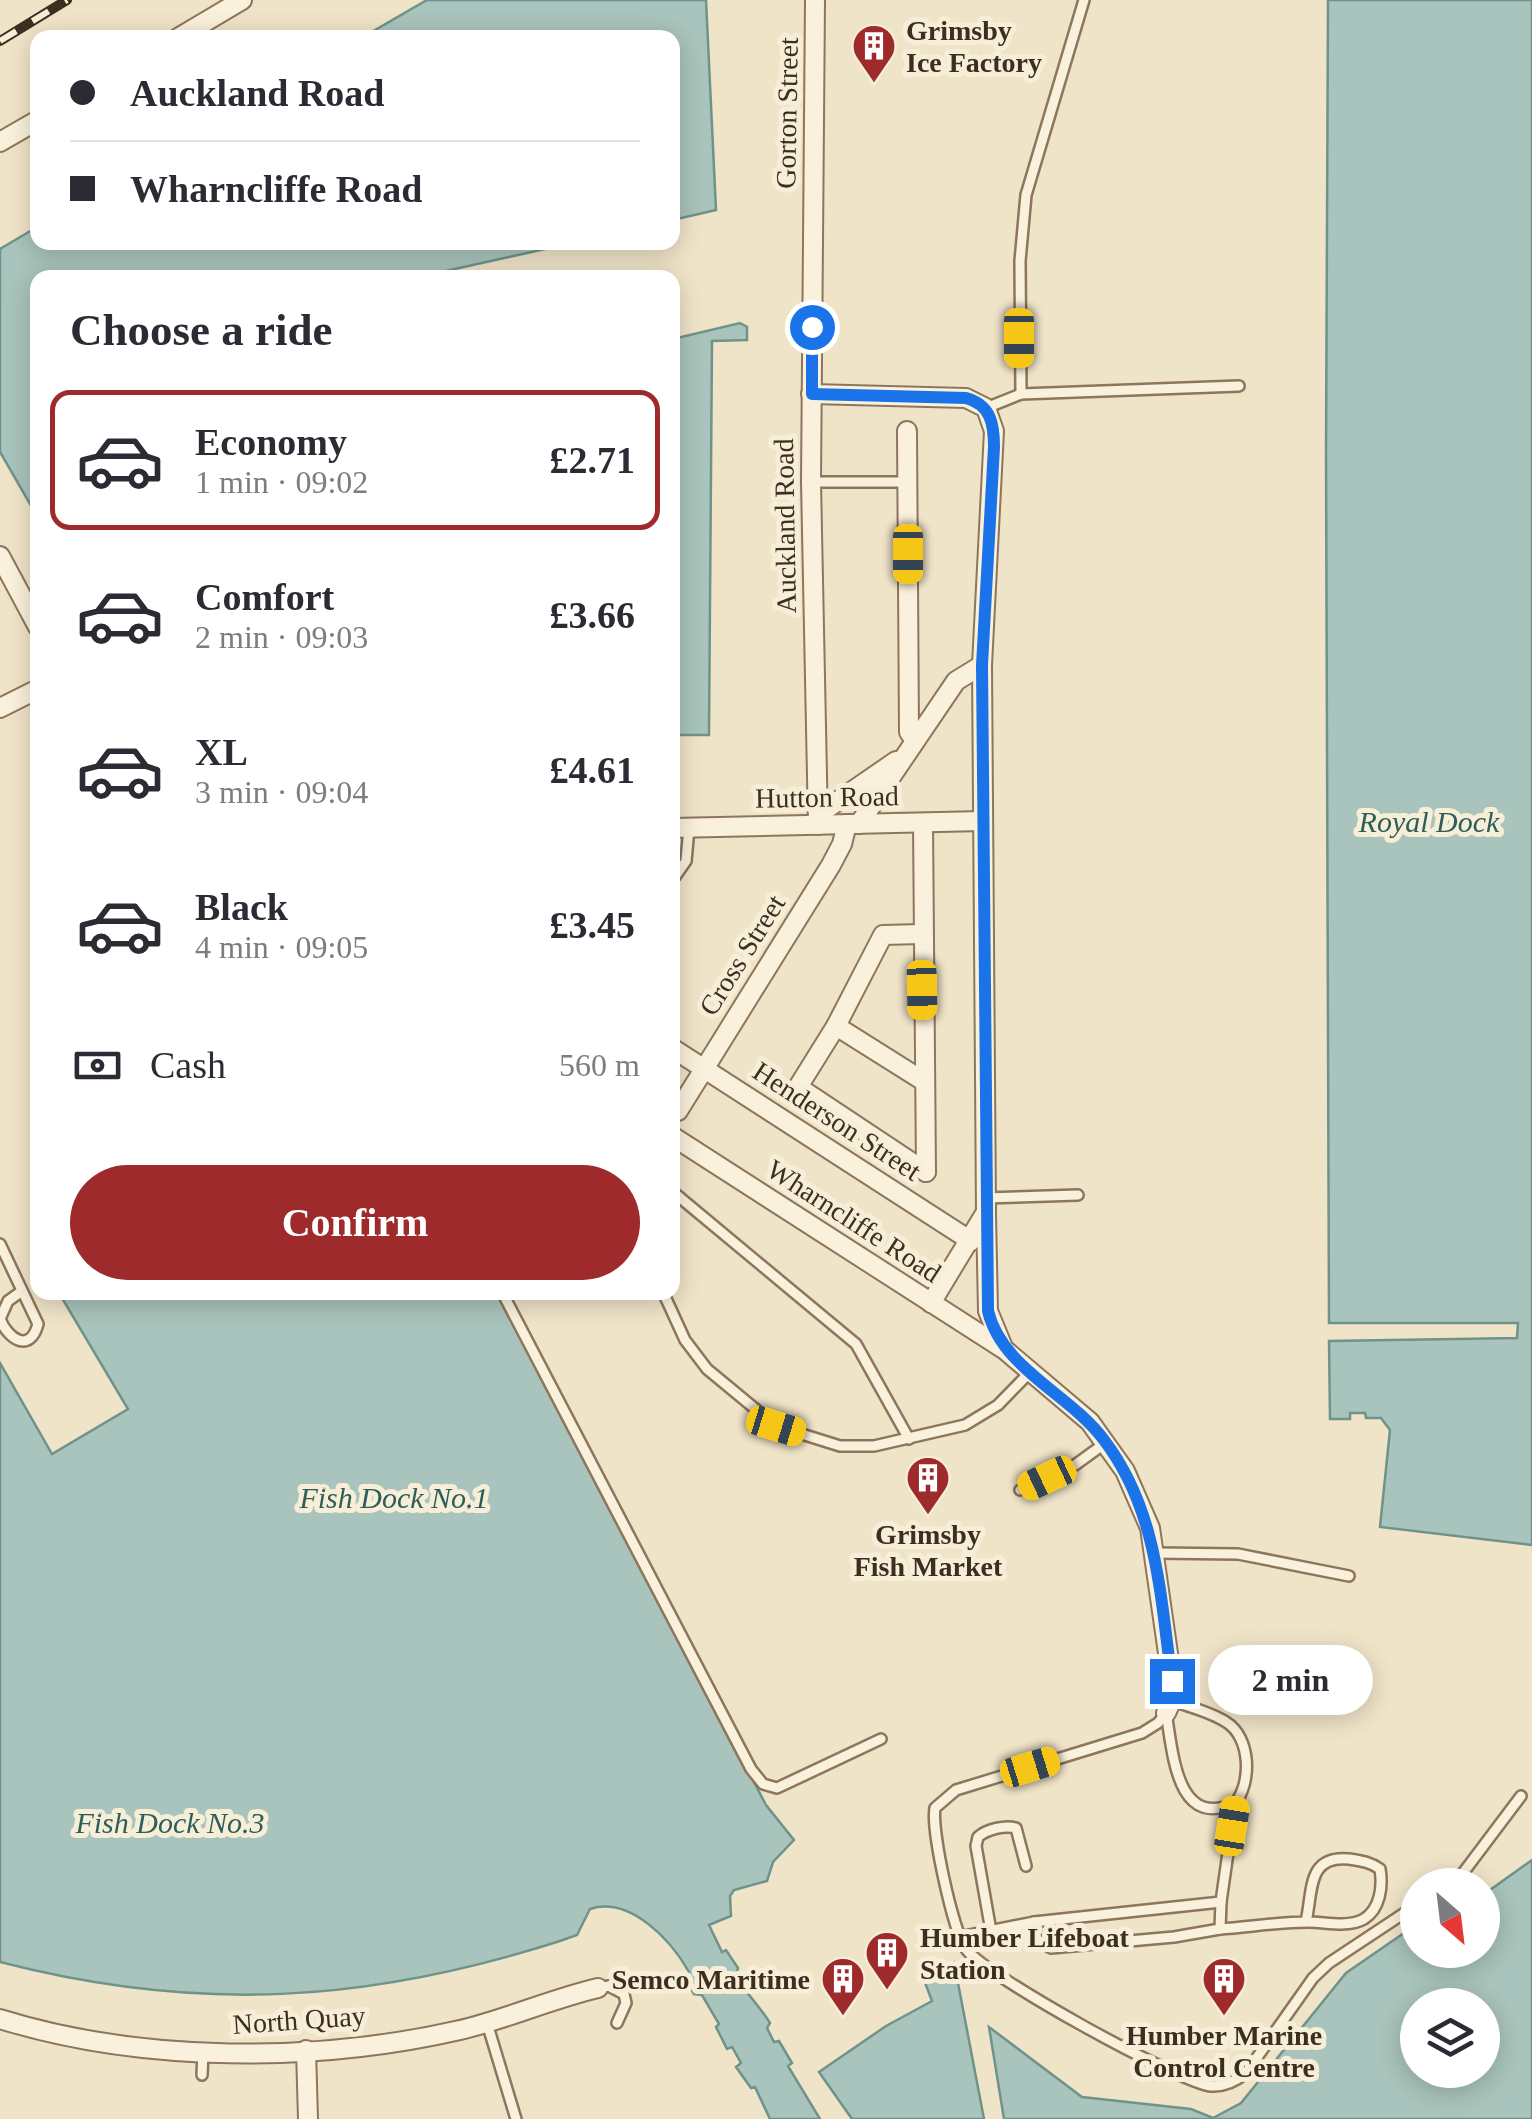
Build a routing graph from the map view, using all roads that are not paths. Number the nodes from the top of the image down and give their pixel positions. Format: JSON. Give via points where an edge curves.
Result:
{"nodes":[{"id":1,"x":242,"y":0,"type":"edge"},
{"id":2,"x":815,"y":0,"type":"edge"},
{"id":3,"x":1084,"y":0,"type":"edge"},
{"id":4,"x":191,"y":30,"type":"edge"},
{"id":5,"x":30,"y":125,"type":"edge"},
{"id":6,"x":0,"y":142,"type":"edge"},
{"id":7,"x":813,"y":227,"type":"joint"},
{"id":8,"x":1239,"y":386,"type":"dead end"},
{"id":9,"x":812,"y":394,"type":"junction"},
{"id":10,"x":1021,"y":394,"type":"junction"},
{"id":11,"x":986,"y":408,"type":"junction"},
{"id":12,"x":907,"y":431,"type":"dead end"},
{"id":13,"x":810,"y":482,"type":"junction"},
{"id":14,"x":907,"y":482,"type":"junction"},
{"id":15,"x":0,"y":556,"type":"edge"},
{"id":16,"x":30,"y":612,"type":"edge"},
{"id":17,"x":982,"y":665,"type":"junction"},
{"id":18,"x":30,"y":692,"type":"edge"},
{"id":19,"x":0,"y":708,"type":"edge"},
{"id":20,"x":910,"y":748,"type":"junction"},
{"id":21,"x":818,"y":820,"type":"junction"},
{"id":22,"x":983,"y":821,"type":"junction"},
{"id":23,"x":923,"y":823,"type":"junction"},
{"id":24,"x":853,"y":824,"type":"junction"},
{"id":25,"x":681,"y":828,"type":"edge"},
{"id":26,"x":680,"y":870,"type":"edge"},
{"id":27,"x":922,"y":934,"type":"junction"},
{"id":28,"x":836,"y":1026,"type":"junction"},
{"id":29,"x":680,"y":1053,"type":"edge"},
{"id":30,"x":704,"y":1068,"type":"junction"},
{"id":31,"x":925,"y":1082,"type":"junction"},
{"id":32,"x":680,"y":1109,"type":"edge"},
{"id":33,"x":680,"y":1141,"type":"edge"},
{"id":34,"x":1078,"y":1195,"type":"dead end"},
{"id":35,"x":680,"y":1198,"type":"edge"},
{"id":36,"x":986,"y":1205,"type":"junction"},
{"id":37,"x":971,"y":1241,"type":"junction"},
{"id":38,"x":0,"y":1244,"type":"edge"},
{"id":39,"x":22,"y":1291,"type":"junction"},
{"id":40,"x":506,"y":1300,"type":"edge"},
{"id":41,"x":668,"y":1300,"type":"edge"},
{"id":42,"x":932,"y":1304,"type":"junction"},
{"id":43,"x":1004,"y":1350,"type":"junction"},
{"id":44,"x":1031,"y":1371,"type":"junction"},
{"id":45,"x":909,"y":1439,"type":"junction"},
{"id":46,"x":1106,"y":1442,"type":"junction"},
{"id":47,"x":1020,"y":1490,"type":"dead end"},
{"id":48,"x":1154,"y":1552,"type":"junction"},
{"id":49,"x":1348,"y":1576,"type":"dead end"},
{"id":50,"x":1169,"y":1707,"type":"junction"},
{"id":51,"x":881,"y":1740,"type":"dead end"},
{"id":52,"x":1521,"y":1796,"type":"dead end"},
{"id":53,"x":1235,"y":1803,"type":"junction"},
{"id":54,"x":1026,"y":1866,"type":"dead end"},
{"id":55,"x":1467,"y":1868,"type":"edge"},
{"id":56,"x":1220,"y":1902,"type":"junction"},
{"id":57,"x":1400,"y":1916,"type":"edge"},
{"id":58,"x":1034,"y":1922,"type":"junction"},
{"id":59,"x":1306,"y":1922,"type":"junction"},
{"id":60,"x":1220,"y":1929,"type":"junction"},
{"id":61,"x":991,"y":1931,"type":"junction"},
{"id":62,"x":959,"y":1937,"type":"junction"},
{"id":63,"x":598,"y":1988,"type":"joint"},
{"id":64,"x":0,"y":2019,"type":"edge"},
{"id":65,"x":487,"y":2022,"type":"junction"},
{"id":66,"x":617,"y":2024,"type":"dead end"},
{"id":67,"x":306,"y":2050,"type":"junction"},
{"id":68,"x":203,"y":2052,"type":"junction"},
{"id":69,"x":202,"y":2076,"type":"dead end"},
{"id":70,"x":308,"y":2119,"type":"edge"},
{"id":71,"x":516,"y":2119,"type":"edge"}],
"edges":[{"from":1,"to":4,"type":"street"},
{"from":2,"to":7,"type":"street","name":"Gorton Street"},
{"from":3,"to":10,"type":"lane","via":[[1026,195]]},
{"from":5,"to":6,"type":"street"},
{"from":7,"to":9,"type":"street","name":"Auckland Road"},
{"from":8,"to":10,"type":"lane"},
{"from":9,"to":11,"type":"street","via":[[944,396]]},
{"from":9,"to":13,"type":"street","name":"Auckland Road"},
{"from":10,"to":11,"type":"lane"},
{"from":11,"to":17,"type":"street","via":[[994,432]]},
{"from":12,"to":14,"type":"street"},
{"from":13,"to":14,"type":"lane"},
{"from":13,"to":21,"type":"street","name":"Auckland Road"},
{"from":14,"to":20,"type":"street"},
{"from":15,"to":16,"type":"street"},
{"from":17,"to":20,"type":"street","name":"Cross Street","via":[[956,681]]},
{"from":17,"to":22,"type":"street"},
{"from":18,"to":19,"type":"street"},
{"from":20,"to":21,"type":"street","name":"Cross Street"},
{"from":20,"to":24,"type":"street","name":"Cross Street"},
{"from":21,"to":24,"type":"street","name":"Hutton Road"},
{"from":21,"to":25,"type":"street","name":"Hutton Road"},
{"from":22,"to":23,"type":"street","name":"Hutton Road"},
{"from":22,"to":36,"type":"street"},
{"from":23,"to":24,"type":"street","name":"Hutton Road"},
{"from":23,"to":27,"type":"street"},
{"from":24,"to":30,"type":"street","name":"Cross Street"},
{"from":25,"to":26,"type":"lane","via":[[686,861]]},
{"from":27,"to":28,"type":"street","via":[[883,934]]},
{"from":27,"to":31,"type":"street"},
{"from":28,"to":31,"type":"street"},
{"from":28,"to":31,"type":"street","via":[[798,1087],[926,1172]]},
{"from":29,"to":30,"type":"street","name":"Henderson Street"},
{"from":30,"to":32,"type":"street","name":"Cross Street"},
{"from":30,"to":37,"type":"street","name":"Henderson Street"},
{"from":33,"to":42,"type":"street","name":"Wharncliffe Road"},
{"from":34,"to":36,"type":"lane"},
{"from":35,"to":45,"type":"lane","via":[[856,1344]]},
{"from":36,"to":37,"type":"street"},
{"from":36,"to":43,"type":"street","via":[[988,1311]]},
{"from":37,"to":42,"type":"street"},
{"from":38,"to":39,"type":"lane"},
{"from":39,"to":39,"type":"lane","via":[[38,1324],[36,1333],[17,1341],[0,1319]]},
{"from":40,"to":51,"type":"lane","via":[[763,1784],[777,1788]]},
{"from":41,"to":45,"type":"lane","via":[[707,1369],[776,1426],[840,1446]]},
{"from":42,"to":43,"type":"street","name":"Wharncliffe Road"},
{"from":43,"to":44,"type":"street","name":"Wharncliffe Road"},
{"from":44,"to":45,"type":"lane","via":[[998,1405],[965,1425]]},
{"from":44,"to":46,"type":"street","name":"Wharncliffe Road"},
{"from":46,"to":47,"type":"lane"},
{"from":46,"to":48,"type":"street","name":"Wharncliffe Road","via":[[1140,1500]]},
{"from":48,"to":49,"type":"lane","via":[[1238,1554]]},
{"from":48,"to":50,"type":"street","name":"Wharncliffe Road","via":[[1172,1681]]},
{"from":50,"to":53,"type":"lane","via":[[1179,1781],[1191,1799],[1218,1810]]},
{"from":50,"to":53,"type":"lane","via":[[1228,1722],[1240,1736],[1246,1781]]},
{"from":50,"to":62,"type":"lane","via":[[1142,1733],[942,1798],[932,1820]]},
{"from":52,"to":55,"type":"lane"},
{"from":53,"to":56,"type":"lane"},
{"from":54,"to":61,"type":"lane","via":[[1016,1828],[978,1837]]},
{"from":56,"to":58,"type":"lane"},
{"from":56,"to":60,"type":"lane"},
{"from":57,"to":62,"type":"lane","via":[[1313,1978],[1246,2073],[1222,2086],[1157,2065],[1010,1984],[981,1965]]},
{"from":58,"to":60,"type":"lane","via":[[1037,1940],[1051,1948]]},
{"from":58,"to":61,"type":"lane"},
{"from":59,"to":59,"type":"lane","via":[[1323,1861],[1369,1862],[1380,1869],[1383,1883],[1366,1918],[1353,1924]]},
{"from":59,"to":60,"type":"lane"},
{"from":61,"to":62,"type":"lane"},
{"from":63,"to":65,"type":"street","name":"North Quay"},
{"from":63,"to":66,"type":"lane","via":[[624,1994]]},
{"from":64,"to":68,"type":"street","name":"North Quay","via":[[102,2041]]},
{"from":65,"to":67,"type":"street","name":"North Quay","via":[[425,2037]]},
{"from":65,"to":71,"type":"lane"},
{"from":67,"to":68,"type":"street","name":"North Quay"},
{"from":67,"to":70,"type":"street"},
{"from":68,"to":69,"type":"lane"}]}
